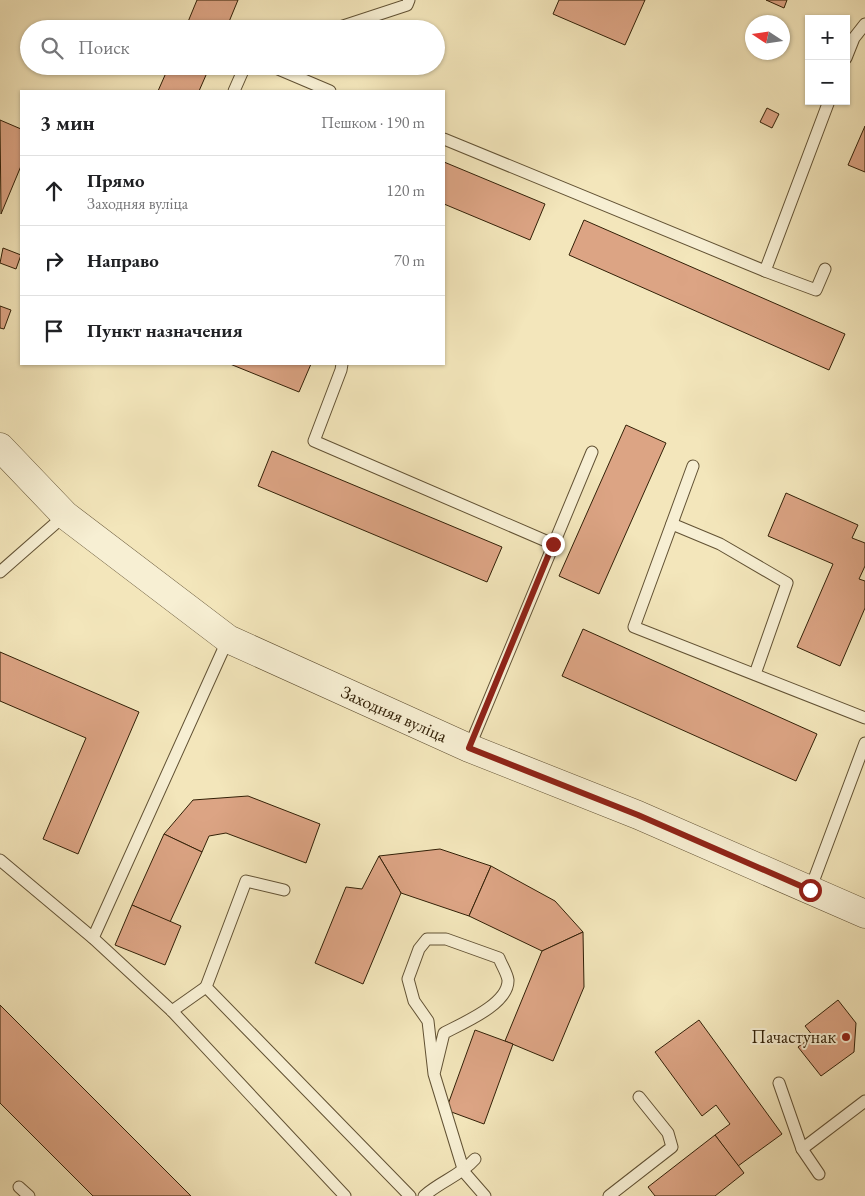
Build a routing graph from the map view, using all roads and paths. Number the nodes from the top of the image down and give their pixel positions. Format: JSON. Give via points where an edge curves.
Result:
{"nodes":[{"id":1,"x":409,"y":0,"type":"edge"},
{"id":2,"x":361,"y":20,"type":"edge"},
{"id":3,"x":865,"y":24,"type":"edge"},
{"id":4,"x":850,"y":48,"type":"edge"},
{"id":5,"x":241,"y":75,"type":"edge"},
{"id":6,"x":292,"y":75,"type":"edge"},
{"id":7,"x":234,"y":90,"type":"edge"},
{"id":8,"x":328,"y":90,"type":"edge"},
{"id":9,"x":827,"y":105,"type":"edge"},
{"id":10,"x":445,"y":139,"type":"edge"},
{"id":11,"x":825,"y":269,"type":"dead end"},
{"id":12,"x":765,"y":271,"type":"junction"},
{"id":13,"x":342,"y":365,"type":"edge"},
{"id":14,"x":0,"y":447,"type":"edge"},
{"id":15,"x":592,"y":452,"type":"dead end"},
{"id":16,"x":693,"y":466,"type":"dead end"},
{"id":17,"x":65,"y":515,"type":"junction"},
{"id":18,"x":672,"y":524,"type":"junction"},
{"id":19,"x":553,"y":544,"type":"junction"},
{"id":20,"x":1,"y":571,"type":"edge"},
{"id":21,"x":228,"y":639,"type":"junction"},
{"id":22,"x":755,"y":674,"type":"junction"},
{"id":23,"x":865,"y":718,"type":"edge"},
{"id":24,"x":865,"y":743,"type":"edge"},
{"id":25,"x":469,"y":748,"type":"junction"},
{"id":26,"x":0,"y":860,"type":"edge"},
{"id":27,"x":284,"y":890,"type":"dead end"},
{"id":28,"x":810,"y":890,"type":"junction"},
{"id":29,"x":865,"y":914,"type":"edge"},
{"id":30,"x":93,"y":938,"type":"junction"},
{"id":31,"x":206,"y":987,"type":"junction"},
{"id":32,"x":172,"y":1011,"type":"junction"},
{"id":33,"x":434,"y":1074,"type":"junction"},
{"id":34,"x":779,"y":1083,"type":"dead end"},
{"id":35,"x":640,"y":1098,"type":"dead end"},
{"id":36,"x":865,"y":1101,"type":"edge"},
{"id":37,"x":802,"y":1149,"type":"junction"},
{"id":38,"x":475,"y":1159,"type":"dead end"},
{"id":39,"x":464,"y":1172,"type":"junction"},
{"id":40,"x":819,"y":1174,"type":"dead end"},
{"id":41,"x":19,"y":1187,"type":"dead end"},
{"id":42,"x":29,"y":1196,"type":"edge"},
{"id":43,"x":345,"y":1196,"type":"edge"},
{"id":44,"x":410,"y":1196,"type":"edge"},
{"id":45,"x":424,"y":1196,"type":"edge"},
{"id":46,"x":485,"y":1196,"type":"edge"},
{"id":47,"x":609,"y":1196,"type":"edge"}],
"edges":[{"from":1,"to":2,"type":"lane","via":[[407,5]]},
{"from":3,"to":4,"type":"lane"},
{"from":5,"to":7,"type":"lane"},
{"from":6,"to":8,"type":"lane"},
{"from":9,"to":12,"type":"lane"},
{"from":10,"to":12,"type":"lane"},
{"from":11,"to":12,"type":"lane","via":[[816,290]]},
{"from":13,"to":19,"type":"lane","via":[[314,441]]},
{"from":14,"to":17,"type":"street","name":"Заходняя вуліца"},
{"from":15,"to":19,"type":"lane"},
{"from":16,"to":18,"type":"lane"},
{"from":17,"to":20,"type":"lane"},
{"from":17,"to":21,"type":"street","name":"Заходняя вуліца"},
{"from":18,"to":22,"type":"lane","via":[[720,544],[787,583]]},
{"from":18,"to":22,"type":"lane","via":[[634,627]]},
{"from":19,"to":25,"type":"lane"},
{"from":21,"to":25,"type":"street","name":"Заходняя вуліца"},
{"from":21,"to":30,"type":"lane"},
{"from":22,"to":23,"type":"lane"},
{"from":24,"to":28,"type":"lane"},
{"from":25,"to":28,"type":"street","name":"Заходняя вуліца","via":[[638,815]]},
{"from":26,"to":30,"type":"lane"},
{"from":27,"to":31,"type":"lane","via":[[246,881]]},
{"from":28,"to":29,"type":"street","name":"Заходняя вуліца"},
{"from":30,"to":32,"type":"lane"},
{"from":31,"to":32,"type":"lane"},
{"from":31,"to":44,"type":"lane"},
{"from":32,"to":43,"type":"lane"},
{"from":33,"to":33,"type":"lane","via":[[428,1021],[414,1001],[408,979],[419,949],[427,939],[446,939],[499,958],[508,980],[502,998],[476,1017],[444,1033]]},
{"from":33,"to":39,"type":"lane"},
{"from":34,"to":37,"type":"lane"},
{"from":35,"to":47,"type":"lane","via":[[668,1133],[672,1146]]},
{"from":36,"to":37,"type":"lane"},
{"from":37,"to":40,"type":"lane"},
{"from":38,"to":39,"type":"lane"},
{"from":39,"to":45,"type":"lane"},
{"from":39,"to":46,"type":"lane"},
{"from":41,"to":42,"type":"lane"}]}
